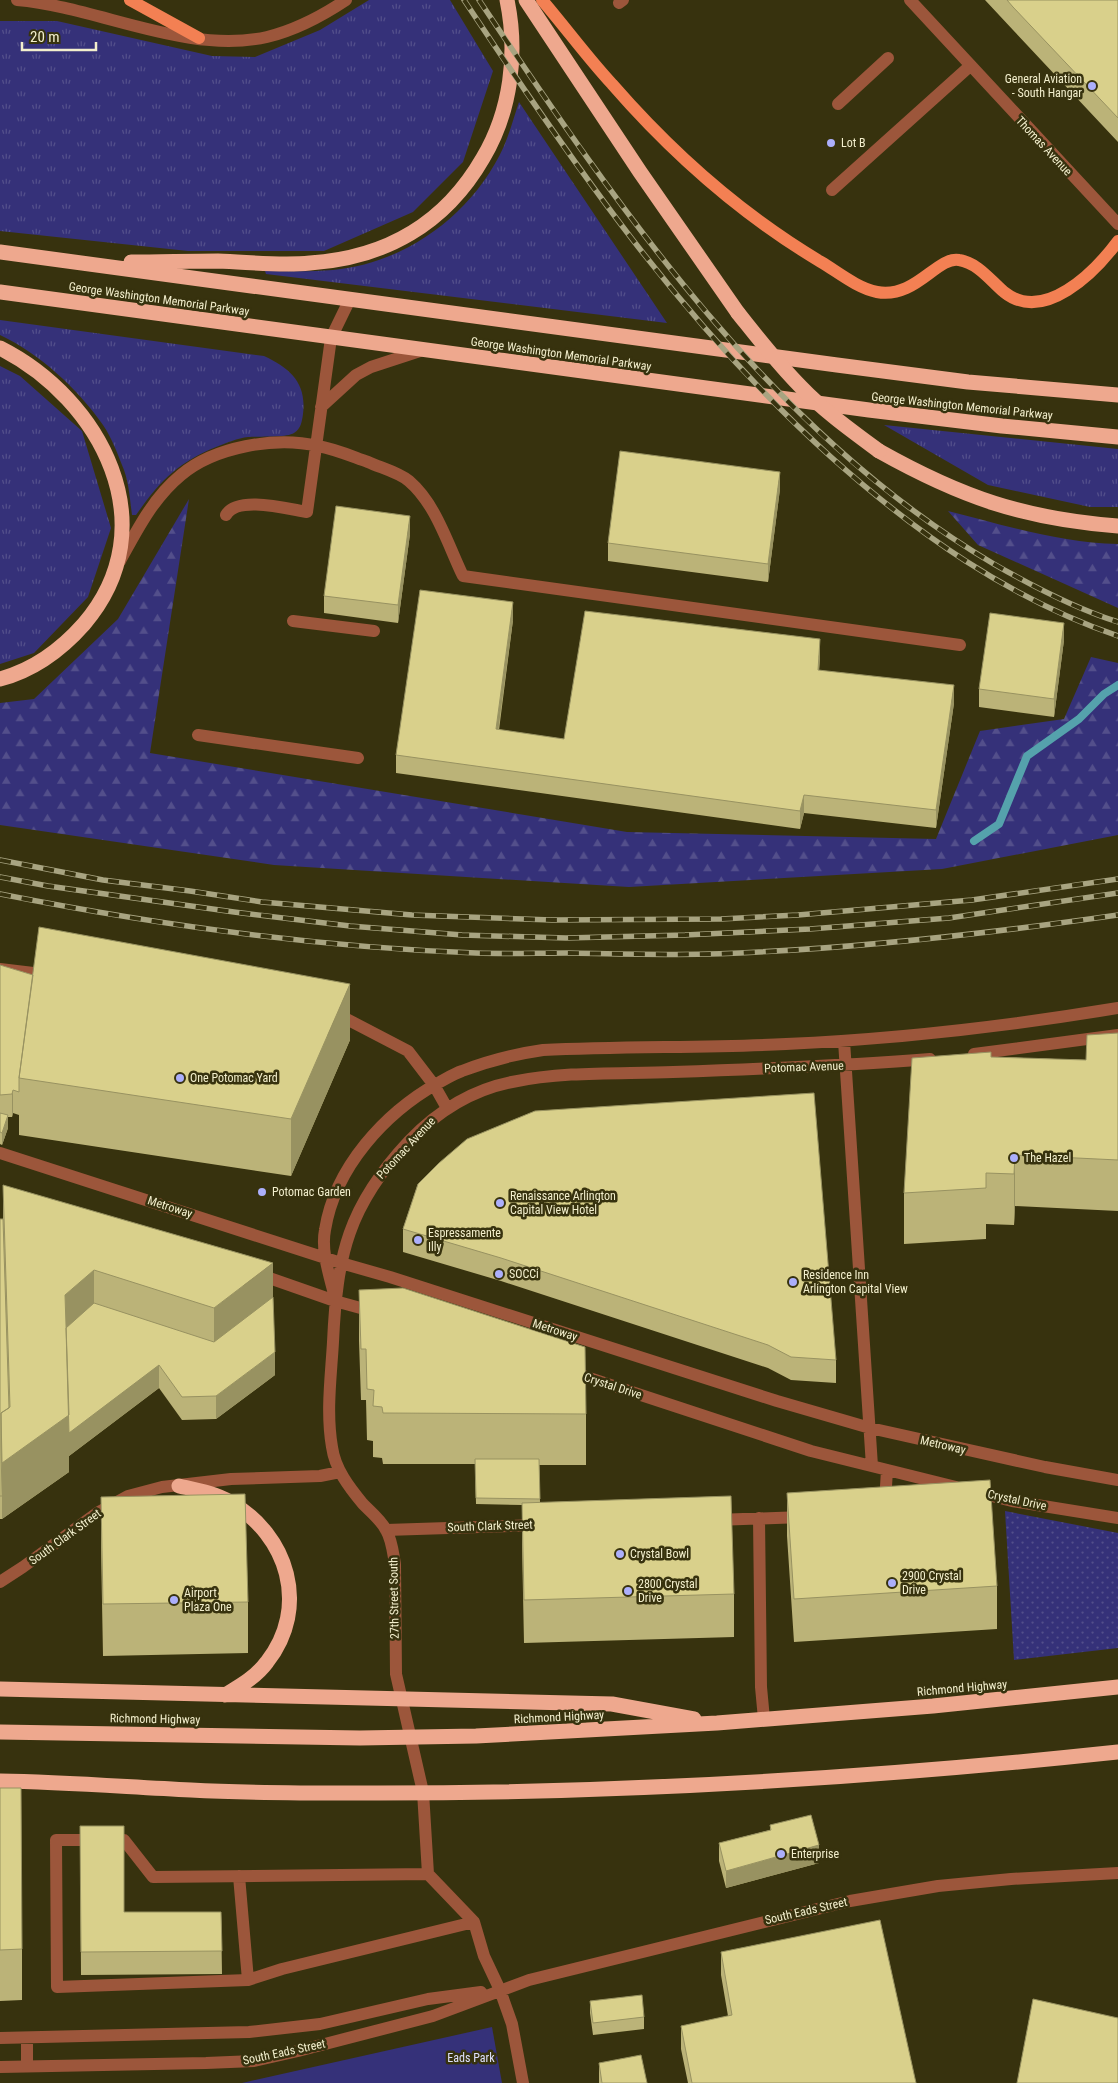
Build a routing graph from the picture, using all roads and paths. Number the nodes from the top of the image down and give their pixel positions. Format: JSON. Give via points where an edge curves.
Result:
{"nodes":[{"id":1,"x":17,"y":0,"type":"edge"},
{"id":2,"x":130,"y":0,"type":"edge"},
{"id":3,"x":346,"y":0,"type":"edge"},
{"id":4,"x":507,"y":0,"type":"edge"},
{"id":5,"x":526,"y":0,"type":"edge"},
{"id":6,"x":542,"y":0,"type":"edge"},
{"id":7,"x":910,"y":0,"type":"edge"},
{"id":8,"x":198,"y":38,"type":"junction"},
{"id":9,"x":888,"y":58,"type":"dead end"},
{"id":10,"x":970,"y":66,"type":"junction"},
{"id":11,"x":838,"y":104,"type":"dead end"},
{"id":12,"x":832,"y":190,"type":"dead end"},
{"id":13,"x":1118,"y":224,"type":"edge"},
{"id":14,"x":1118,"y":241,"type":"edge"},
{"id":15,"x":0,"y":252,"type":"edge"},
{"id":16,"x":77,"y":262,"type":"junction"},
{"id":17,"x":0,"y":292,"type":"edge"},
{"id":18,"x":350,"y":299,"type":"junction"},
{"id":19,"x":331,"y":338,"type":"junction"},
{"id":20,"x":0,"y":348,"type":"edge"},
{"id":21,"x":423,"y":350,"type":"junction"},
{"id":22,"x":1118,"y":396,"type":"edge"},
{"id":23,"x":321,"y":407,"type":"junction"},
{"id":24,"x":1118,"y":436,"type":"edge"},
{"id":25,"x":316,"y":445,"type":"junction"},
{"id":26,"x":226,"y":515,"type":"dead end"},
{"id":27,"x":1118,"y":526,"type":"edge"},
{"id":28,"x":116,"y":568,"type":"junction"},
{"id":29,"x":293,"y":621,"type":"dead end"},
{"id":30,"x":374,"y":631,"type":"dead end"},
{"id":31,"x":960,"y":645,"type":"dead end"},
{"id":32,"x":0,"y":679,"type":"edge"},
{"id":33,"x":198,"y":735,"type":"dead end"},
{"id":34,"x":358,"y":758,"type":"dead end"},
{"id":35,"x":0,"y":969,"type":"edge"},
{"id":36,"x":59,"y":976,"type":"edge"},
{"id":37,"x":1118,"y":1008,"type":"edge"},
{"id":38,"x":324,"y":1011,"type":"edge"},
{"id":39,"x":1118,"y":1035,"type":"edge"},
{"id":40,"x":844,"y":1041,"type":"junction"},
{"id":41,"x":965,"y":1055,"type":"edge"},
{"id":42,"x":946,"y":1057,"type":"edge"},
{"id":43,"x":845,"y":1066,"type":"junction"},
{"id":44,"x":434,"y":1086,"type":"junction"},
{"id":45,"x":446,"y":1108,"type":"junction"},
{"id":46,"x":0,"y":1153,"type":"edge"},
{"id":47,"x":326,"y":1258,"type":"junction"},
{"id":48,"x":341,"y":1263,"type":"junction"},
{"id":49,"x":247,"y":1271,"type":"edge"},
{"id":50,"x":335,"y":1301,"type":"junction"},
{"id":51,"x":383,"y":1315,"type":"edge"},
{"id":52,"x":557,"y":1368,"type":"edge"},
{"id":53,"x":870,"y":1428,"type":"junction"},
{"id":54,"x":872,"y":1466,"type":"junction"},
{"id":55,"x":888,"y":1470,"type":"junction"},
{"id":56,"x":340,"y":1472,"type":"junction"},
{"id":57,"x":1118,"y":1480,"type":"edge"},
{"id":58,"x":179,"y":1486,"type":"junction"},
{"id":59,"x":874,"y":1514,"type":"edge"},
{"id":60,"x":818,"y":1516,"type":"edge"},
{"id":61,"x":759,"y":1518,"type":"junction"},
{"id":62,"x":1118,"y":1518,"type":"edge"},
{"id":63,"x":700,"y":1520,"type":"edge"},
{"id":64,"x":550,"y":1524,"type":"edge"},
{"id":65,"x":386,"y":1530,"type":"junction"},
{"id":66,"x":0,"y":1582,"type":"edge"},
{"id":67,"x":1118,"y":1687,"type":"edge"},
{"id":68,"x":0,"y":1689,"type":"edge"},
{"id":69,"x":225,"y":1695,"type":"junction"},
{"id":70,"x":402,"y":1698,"type":"junction"},
{"id":71,"x":764,"y":1719,"type":"junction"},
{"id":72,"x":717,"y":1723,"type":"junction"},
{"id":73,"x":0,"y":1732,"type":"edge"},
{"id":74,"x":410,"y":1736,"type":"junction"},
{"id":75,"x":1118,"y":1752,"type":"edge"},
{"id":76,"x":0,"y":1781,"type":"edge"},
{"id":77,"x":423,"y":1792,"type":"junction"},
{"id":78,"x":1118,"y":1873,"type":"edge"},
{"id":79,"x":428,"y":1874,"type":"junction"},
{"id":80,"x":239,"y":1876,"type":"junction"},
{"id":81,"x":474,"y":1922,"type":"junction"},
{"id":82,"x":248,"y":1980,"type":"junction"},
{"id":83,"x":500,"y":1990,"type":"junction"},
{"id":84,"x":0,"y":2038,"type":"edge"},
{"id":85,"x":27,"y":2038,"type":"junction"},
{"id":86,"x":27,"y":2066,"type":"junction"},
{"id":87,"x":0,"y":2067,"type":"edge"},
{"id":88,"x":523,"y":2083,"type":"edge"}],
"edges":[{"from":1,"to":8,"type":"street"},
{"from":2,"to":8,"type":"main road"},
{"from":3,"to":8,"type":"street","via":[[299,26],[266,37]]},
{"from":4,"to":16,"type":"highway","via":[[511,30],[510,74],[500,125],[475,172],[440,212],[422,227],[382,249],[309,263]]},
{"from":5,"to":27,"type":"highway","bridge":true,"via":[[738,313],[801,388],[879,451],[931,480],[1000,506],[1070,522]]},
{"from":6,"to":14,"type":"main road","via":[[613,86],[699,172],[787,241],[868,289],[902,290],[955,259],[974,265],[1018,301],[1039,302],[1070,289]]},
{"from":7,"to":10,"type":"street","name":"Thomas Avenue"},
{"from":9,"to":11,"type":"street"},
{"from":10,"to":12,"type":"street"},
{"from":10,"to":13,"type":"street","name":"Thomas Avenue"},
{"from":15,"to":16,"type":"highway","name":"George Washington Memorial Parkway"},
{"from":16,"to":18,"type":"highway","name":"George Washington Memorial Parkway"},
{"from":17,"to":19,"type":"highway","name":"George Washington Memorial Parkway"},
{"from":18,"to":19,"type":"street"},
{"from":18,"to":22,"type":"highway","name":"George Washington Memorial Parkway","via":[[968,382]]},
{"from":19,"to":21,"type":"highway","name":"George Washington Memorial Parkway"},
{"from":19,"to":23,"type":"street"},
{"from":20,"to":28,"type":"highway","via":[[60,390],[79,409],[108,456],[116,480],[122,524]]},
{"from":21,"to":23,"type":"street","via":[[356,375]]},
{"from":21,"to":24,"type":"highway","name":"George Washington Memorial Parkway","via":[[869,410]]},
{"from":23,"to":25,"type":"street"},
{"from":25,"to":26,"type":"street","via":[[307,512],[244,504],[229,510]]},
{"from":25,"to":28,"type":"street","via":[[248,446],[196,464],[156,500]]},
{"from":25,"to":31,"type":"street","via":[[390,471],[408,481],[433,513],[463,576]]},
{"from":28,"to":32,"type":"highway","via":[[93,614],[62,647],[41,663]]},
{"from":29,"to":30,"type":"street"},
{"from":33,"to":34,"type":"street"},
{"from":35,"to":36,"type":"street"},
{"from":37,"to":40,"type":"street","name":"Potomac Avenue","via":[[1028,1022]]},
{"from":38,"to":44,"type":"street","via":[[334,1012],[408,1051]]},
{"from":39,"to":41,"type":"street"},
{"from":40,"to":43,"type":"street"},
{"from":40,"to":44,"type":"street","name":"Potomac Avenue","via":[[543,1050],[516,1054],[460,1071]]},
{"from":42,"to":43,"type":"street","name":"Potomac Avenue"},
{"from":43,"to":45,"type":"street","name":"Potomac Avenue","via":[[566,1075],[511,1082],[486,1089]]},
{"from":43,"to":53,"type":"street"},
{"from":44,"to":45,"type":"street"},
{"from":44,"to":47,"type":"street","name":"Potomac Avenue","via":[[392,1114],[358,1154],[343,1178],[324,1230]]},
{"from":45,"to":48,"type":"street","name":"Potomac Avenue","via":[[400,1150],[368,1190]]},
{"from":46,"to":47,"type":"street","name":"Metroway"},
{"from":47,"to":48,"type":"street","name":"Metroway"},
{"from":47,"to":50,"type":"street","name":"Potomac Avenue"},
{"from":48,"to":50,"type":"street","name":"Potomac Avenue"},
{"from":48,"to":53,"type":"street","name":"Metroway"},
{"from":49,"to":50,"type":"street"},
{"from":50,"to":51,"type":"street"},
{"from":50,"to":56,"type":"street","name":"27th Street South","via":[[329,1428],[334,1459]]},
{"from":52,"to":54,"type":"street","name":"Crystal Drive","via":[[803,1448]]},
{"from":53,"to":54,"type":"street"},
{"from":53,"to":57,"type":"street","name":"Metroway"},
{"from":54,"to":55,"type":"street","name":"Crystal Drive"},
{"from":55,"to":59,"type":"street","via":[[886,1503]]},
{"from":55,"to":62,"type":"street","name":"Crystal Drive","via":[[1012,1501]]},
{"from":56,"to":58,"type":"street","name":"South Clark Street","via":[[320,1476],[230,1479]]},
{"from":56,"to":65,"type":"street","name":"27th Street South"},
{"from":58,"to":66,"type":"street","name":"South Clark Street","via":[[146,1490],[112,1504]]},
{"from":58,"to":69,"type":"highway","via":[[215,1495],[244,1511],[270,1536],[288,1578],[289,1609],[274,1652],[256,1674]]},
{"from":60,"to":61,"type":"street"},
{"from":61,"to":63,"type":"street"},
{"from":61,"to":71,"type":"street"},
{"from":64,"to":65,"type":"street","name":"South Clark Street"},
{"from":65,"to":70,"type":"street","name":"27th Street South","via":[[395,1564],[396,1674]]},
{"from":67,"to":71,"type":"highway","name":"Richmond Highway"},
{"from":68,"to":69,"type":"highway"},
{"from":69,"to":70,"type":"highway"},
{"from":70,"to":72,"type":"highway","via":[[612,1704]]},
{"from":70,"to":74,"type":"street","name":"27th Street South"},
{"from":71,"to":72,"type":"highway","name":"Richmond Highway"},
{"from":72,"to":74,"type":"highway","name":"Richmond Highway","via":[[485,1736]]},
{"from":73,"to":74,"type":"highway","name":"Richmond Highway"},
{"from":74,"to":77,"type":"street","name":"27th Street South"},
{"from":75,"to":77,"type":"highway","via":[[742,1783]]},
{"from":76,"to":77,"type":"highway","via":[[195,1790]]},
{"from":77,"to":79,"type":"street","name":"27th Street South"},
{"from":78,"to":83,"type":"street","name":"South Eads Street","via":[[938,1886],[850,1901],[529,1980]]},
{"from":79,"to":80,"type":"street"},
{"from":79,"to":81,"type":"street"},
{"from":80,"to":82,"type":"street"},
{"from":80,"to":82,"type":"street","via":[[153,1877],[124,1840],[56,1840],[57,1987]]},
{"from":81,"to":82,"type":"street"},
{"from":81,"to":83,"type":"street","via":[[484,1956]]},
{"from":83,"to":85,"type":"street","name":"South Eads Street","via":[[428,1999],[320,2024],[249,2032]]},
{"from":83,"to":86,"type":"street","name":"South Eads Street","via":[[433,2016],[254,2060]]},
{"from":83,"to":88,"type":"street","via":[[512,2024]]},
{"from":84,"to":85,"type":"street","name":"South Eads Street"},
{"from":85,"to":86,"type":"street"},
{"from":86,"to":87,"type":"street","name":"South Eads Street"}]}
